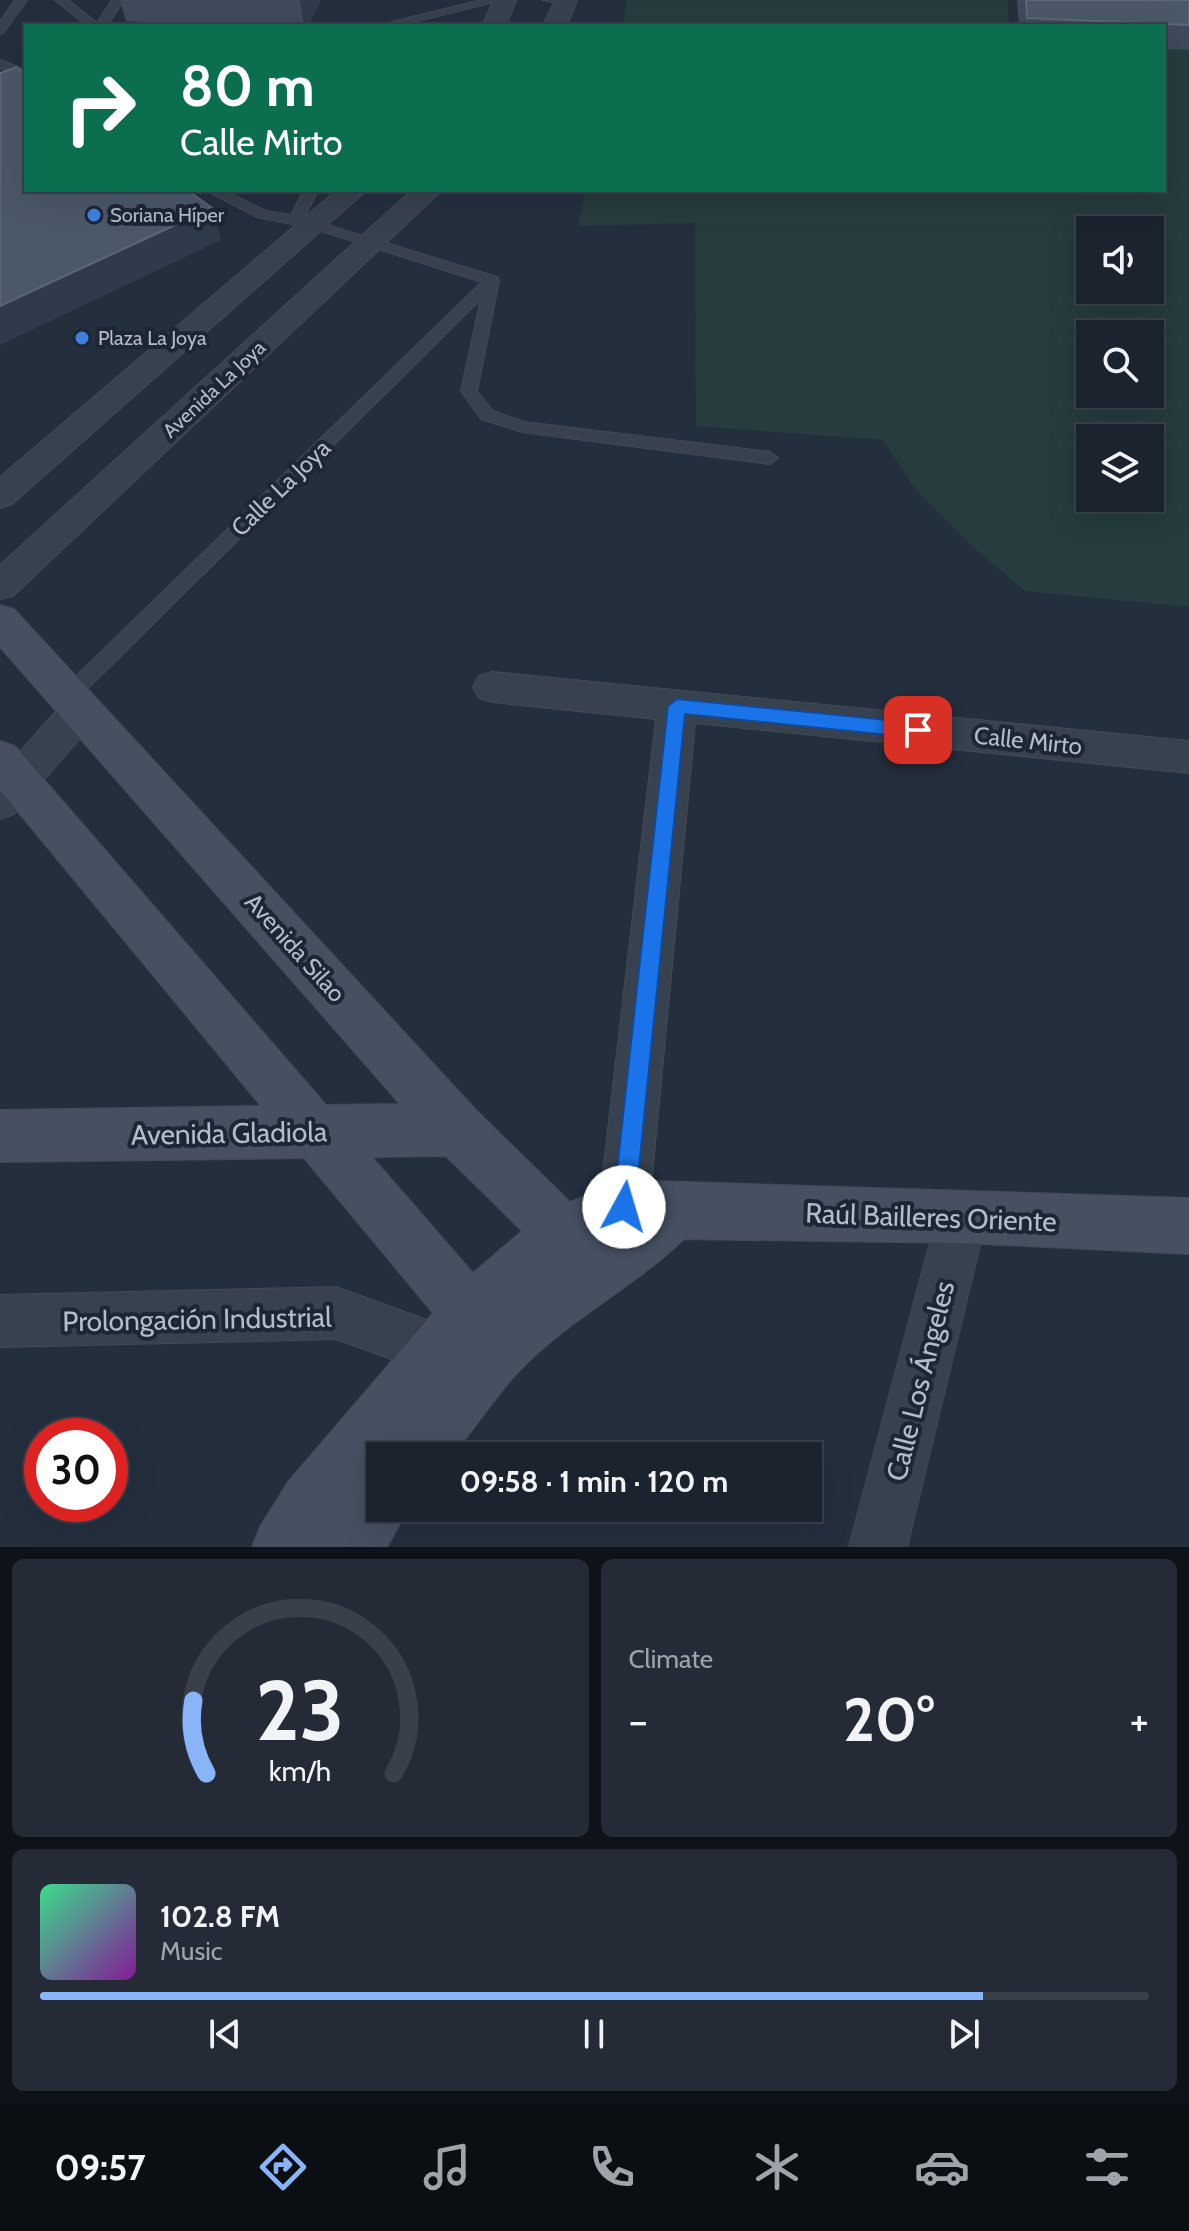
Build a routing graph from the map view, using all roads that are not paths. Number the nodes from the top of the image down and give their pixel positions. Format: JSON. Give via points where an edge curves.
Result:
{"nodes":[{"id":1,"x":21,"y":0,"type":"edge"},
{"id":2,"x":61,"y":0,"type":"edge"},
{"id":3,"x":118,"y":0,"type":"edge"},
{"id":4,"x":496,"y":0,"type":"edge"},
{"id":5,"x":505,"y":0,"type":"edge"},
{"id":6,"x":548,"y":0,"type":"edge"},
{"id":7,"x":566,"y":0,"type":"edge"},
{"id":8,"x":78,"y":5,"type":"edge"},
{"id":9,"x":92,"y":24,"type":"edge"},
{"id":10,"x":102,"y":24,"type":"edge"},
{"id":11,"x":398,"y":24,"type":"edge"},
{"id":12,"x":495,"y":24,"type":"edge"},
{"id":13,"x":556,"y":24,"type":"edge"},
{"id":14,"x":0,"y":30,"type":"edge"},
{"id":15,"x":0,"y":64,"type":"edge"},
{"id":16,"x":24,"y":73,"type":"edge"},
{"id":17,"x":216,"y":192,"type":"edge"},
{"id":18,"x":311,"y":192,"type":"edge"},
{"id":19,"x":350,"y":192,"type":"edge"},
{"id":20,"x":426,"y":192,"type":"edge"},
{"id":21,"x":305,"y":222,"type":"junction"},
{"id":22,"x":373,"y":242,"type":"junction"},
{"id":23,"x":492,"y":280,"type":"junction"},
{"id":24,"x":770,"y":458,"type":"dead end"},
{"id":25,"x":0,"y":496,"type":"edge"},
{"id":26,"x":0,"y":586,"type":"edge"},
{"id":27,"x":0,"y":620,"type":"edge"},
{"id":28,"x":492,"y":687,"type":"dead end"},
{"id":29,"x":75,"y":702,"type":"junction"},
{"id":30,"x":677,"y":706,"type":"junction"},
{"id":31,"x":1189,"y":757,"type":"edge"},
{"id":32,"x":7,"y":781,"type":"edge"},
{"id":33,"x":457,"y":1129,"type":"junction"},
{"id":34,"x":319,"y":1132,"type":"junction"},
{"id":35,"x":0,"y":1136,"type":"edge"},
{"id":36,"x":962,"y":1216,"type":"junction"},
{"id":37,"x":1189,"y":1226,"type":"edge"},
{"id":38,"x":617,"y":1235,"type":"junction"},
{"id":39,"x":0,"y":1321,"type":"edge"},
{"id":40,"x":470,"y":1348,"type":"junction"},
{"id":41,"x":421,"y":1442,"type":"edge"},
{"id":42,"x":367,"y":1522,"type":"edge"},
{"id":43,"x":283,"y":1547,"type":"edge"},
{"id":44,"x":349,"y":1547,"type":"edge"},
{"id":45,"x":878,"y":1547,"type":"edge"}],
"edges":[{"from":1,"to":14,"type":"lane"},
{"from":2,"to":8,"type":"lane"},
{"from":3,"to":10,"type":"lane"},
{"from":4,"to":11,"type":"lane"},
{"from":5,"to":12,"type":"street"},
{"from":6,"to":7,"type":"lane"},
{"from":7,"to":13,"type":"street"},
{"from":8,"to":9,"type":"lane"},
{"from":15,"to":16,"type":"lane"},
{"from":17,"to":21,"type":"lane","via":[[262,214]]},
{"from":18,"to":21,"type":"lane"},
{"from":19,"to":21,"type":"street"},
{"from":20,"to":22,"type":"street","name":"Avenida La Joya"},
{"from":21,"to":22,"type":"lane"},
{"from":21,"to":25,"type":"street"},
{"from":22,"to":23,"type":"lane"},
{"from":22,"to":26,"type":"street","name":"Avenida La Joya"},
{"from":23,"to":24,"type":"lane","via":[[469,391],[487,415],[522,427]]},
{"from":23,"to":29,"type":"lane","name":"Calle La Joya"},
{"from":27,"to":29,"type":"street","name":"Avenida Silao"},
{"from":28,"to":30,"type":"street","name":"Calle Mirto"},
{"from":29,"to":32,"type":"street"},
{"from":29,"to":33,"type":"street","name":"Avenida Silao"},
{"from":30,"to":31,"type":"street","name":"Calle Mirto"},
{"from":30,"to":38,"type":"street"},
{"from":32,"to":34,"type":"street"},
{"from":33,"to":34,"type":"street","name":"Avenida Gladiola"},
{"from":33,"to":38,"type":"street","name":"Avenida Silao"},
{"from":34,"to":35,"type":"street","name":"Avenida Gladiola"},
{"from":34,"to":40,"type":"street"},
{"from":36,"to":37,"type":"street","name":"Raúl Bailleres Oriente"},
{"from":36,"to":38,"type":"street","name":"Raúl Bailleres Oriente"},
{"from":36,"to":45,"type":"street","name":"Calle Los Ángeles"},
{"from":38,"to":40,"type":"street"},
{"from":39,"to":40,"type":"street","name":"Prolongación Industrial","via":[[336,1313]]},
{"from":40,"to":41,"type":"street"},
{"from":40,"to":43,"type":"street","via":[[310,1504]]},
{"from":42,"to":44,"type":"street"}]}
